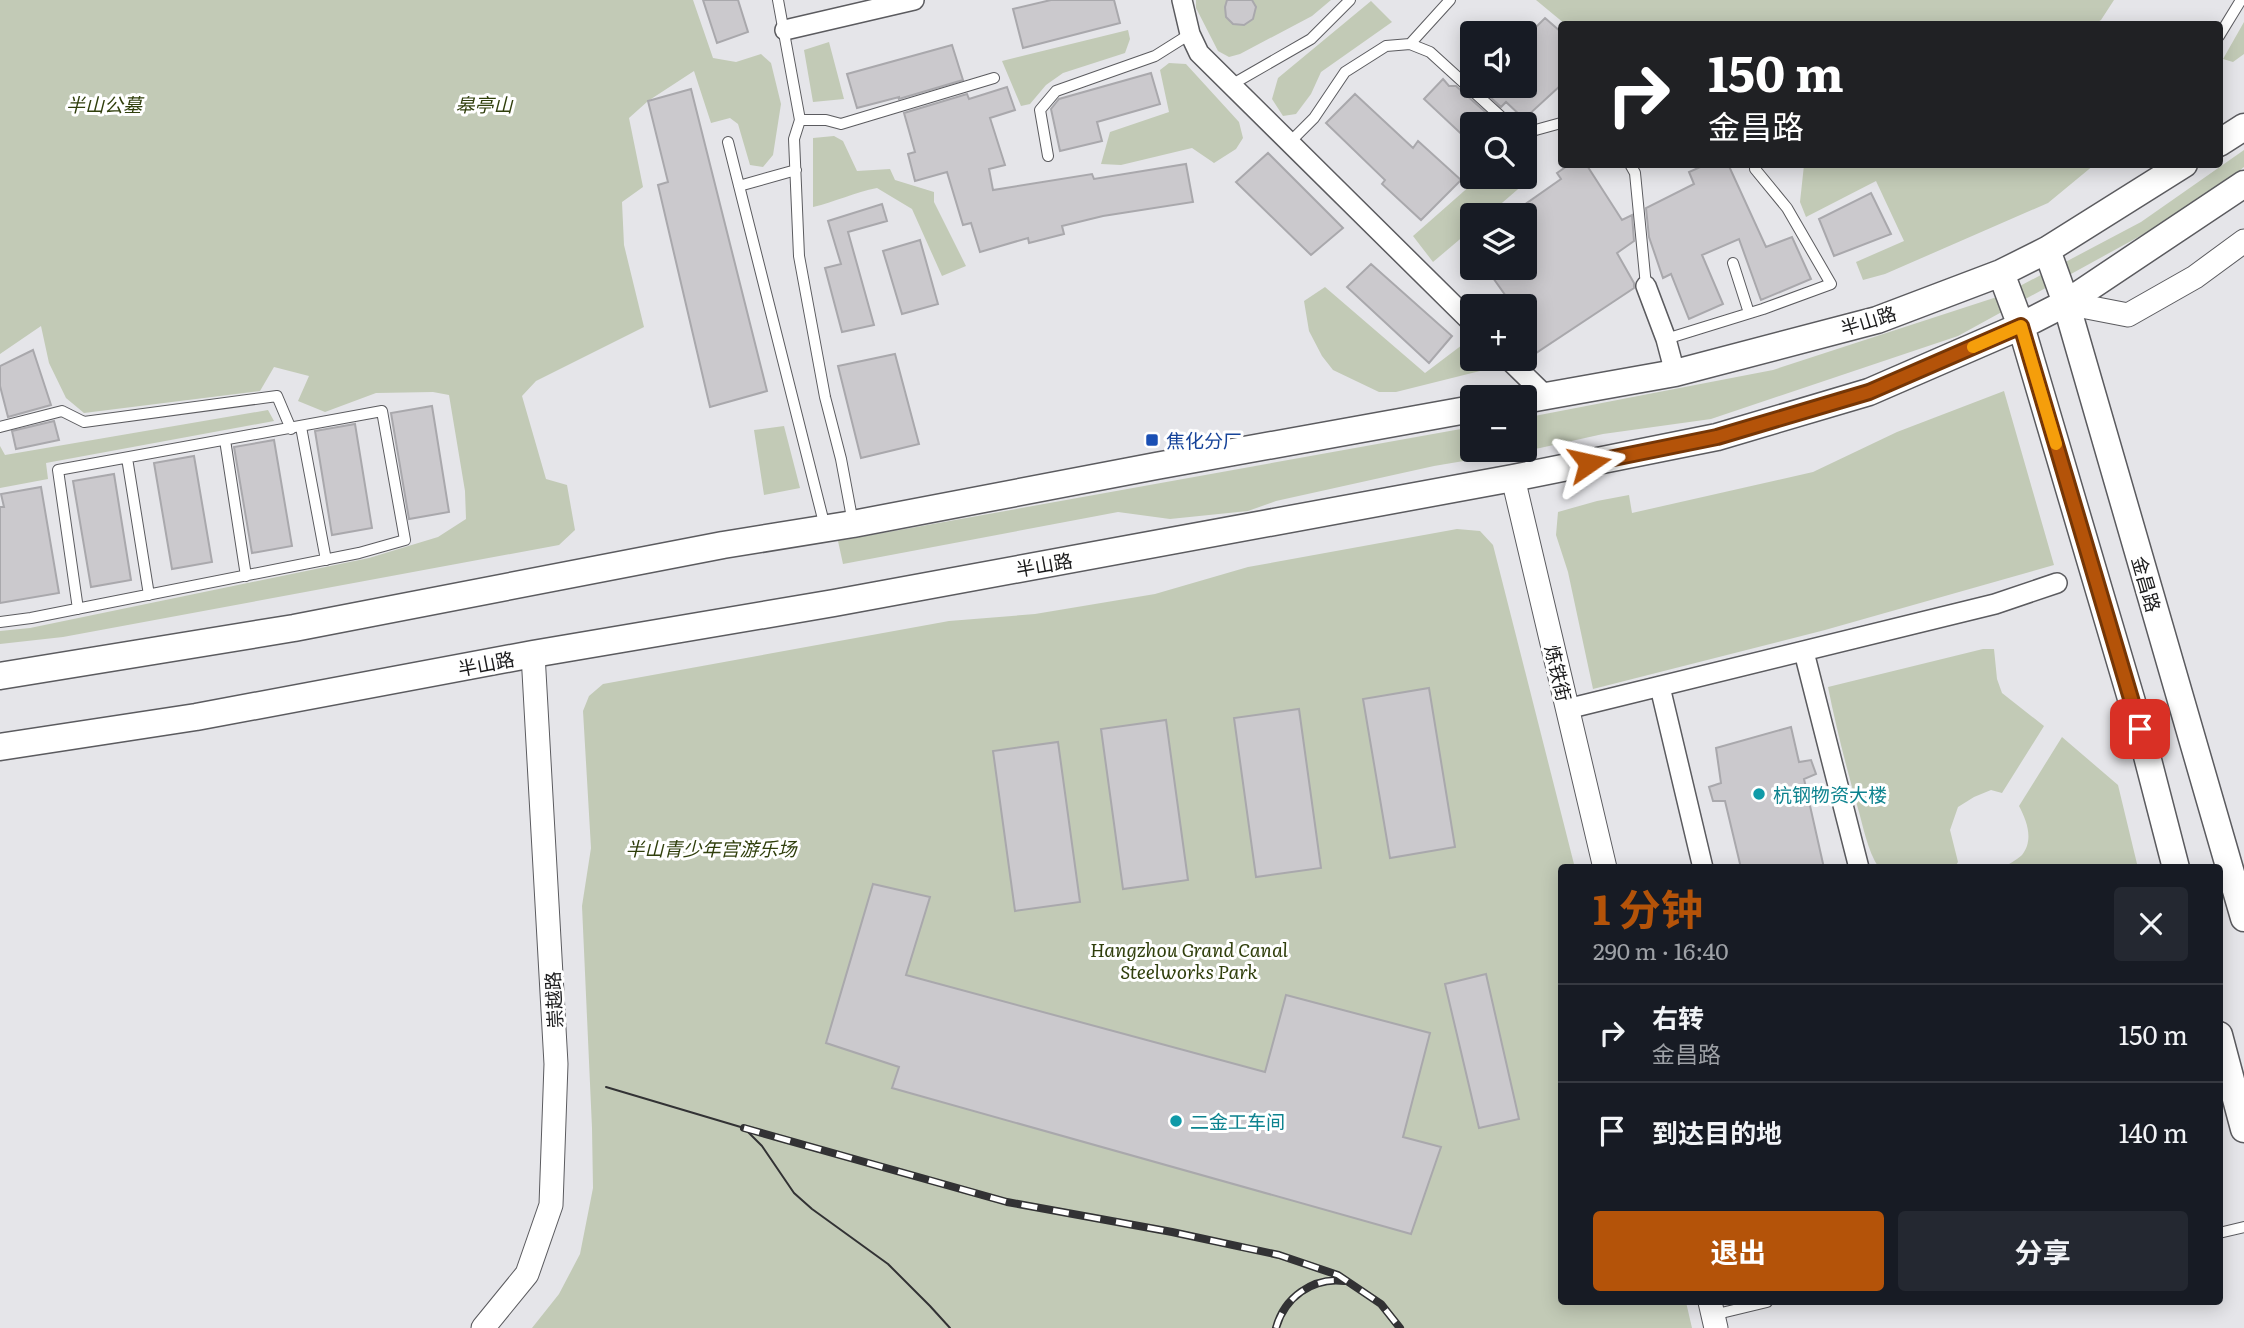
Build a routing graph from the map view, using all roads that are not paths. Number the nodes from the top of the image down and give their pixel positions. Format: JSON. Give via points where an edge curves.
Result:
{"nodes":[{"id":1,"x":778,"y":0,"type":"edge"},
{"id":2,"x":1182,"y":0,"type":"edge"},
{"id":3,"x":1350,"y":0,"type":"edge"},
{"id":4,"x":1450,"y":0,"type":"edge"},
{"id":5,"x":2241,"y":0,"type":"edge"},
{"id":6,"x":903,"y":1,"type":"edge"},
{"id":7,"x":2223,"y":29,"type":"edge"},
{"id":8,"x":785,"y":30,"type":"junction"},
{"id":9,"x":1190,"y":34,"type":"junction"},
{"id":10,"x":1410,"y":44,"type":"junction"},
{"id":11,"x":994,"y":78,"type":"dead end"},
{"id":12,"x":1231,"y":85,"type":"junction"},
{"id":13,"x":1496,"y":112,"type":"edge"},
{"id":14,"x":800,"y":120,"type":"junction"},
{"id":15,"x":1558,"y":124,"type":"edge"},
{"id":16,"x":2244,"y":127,"type":"edge"},
{"id":17,"x":1537,"y":130,"type":"edge"},
{"id":18,"x":2223,"y":140,"type":"edge"},
{"id":19,"x":728,"y":142,"type":"dead end"},
{"id":20,"x":1289,"y":143,"type":"junction"},
{"id":21,"x":1048,"y":156,"type":"dead end"},
{"id":22,"x":1632,"y":168,"type":"edge"},
{"id":23,"x":2178,"y":168,"type":"edge"},
{"id":24,"x":1755,"y":169,"type":"dead end"},
{"id":25,"x":796,"y":170,"type":"junction"},
{"id":26,"x":2244,"y":184,"type":"edge"},
{"id":27,"x":739,"y":186,"type":"junction"},
{"id":28,"x":2244,"y":241,"type":"edge"},
{"id":29,"x":2047,"y":250,"type":"junction"},
{"id":30,"x":1733,"y":263,"type":"dead end"},
{"id":31,"x":2001,"y":273,"type":"junction"},
{"id":32,"x":1646,"y":286,"type":"joint"},
{"id":33,"x":2066,"y":303,"type":"junction"},
{"id":34,"x":1460,"y":311,"type":"edge"},
{"id":35,"x":1749,"y":313,"type":"junction"},
{"id":36,"x":2021,"y":326,"type":"junction"},
{"id":37,"x":1666,"y":338,"type":"junction"},
{"id":38,"x":1675,"y":373,"type":"junction"},
{"id":39,"x":1537,"y":398,"type":"edge"},
{"id":40,"x":1460,"y":411,"type":"edge"},
{"id":41,"x":0,"y":427,"type":"edge"},
{"id":42,"x":296,"y":428,"type":"junction"},
{"id":43,"x":225,"y":440,"type":"junction"},
{"id":44,"x":127,"y":458,"type":"junction"},
{"id":45,"x":1513,"y":478,"type":"junction"},
{"id":46,"x":853,"y":523,"type":"junction"},
{"id":47,"x":825,"y":528,"type":"junction"},
{"id":48,"x":326,"y":560,"type":"junction"},
{"id":49,"x":246,"y":576,"type":"junction"},
{"id":50,"x":2057,"y":583,"type":"dead end"},
{"id":51,"x":149,"y":595,"type":"junction"},
{"id":52,"x":78,"y":609,"type":"junction"},
{"id":53,"x":0,"y":622,"type":"edge"},
{"id":54,"x":1804,"y":652,"type":"junction"},
{"id":55,"x":533,"y":653,"type":"junction"},
{"id":56,"x":0,"y":676,"type":"edge"},
{"id":57,"x":1660,"y":687,"type":"junction"},
{"id":58,"x":1567,"y":709,"type":"junction"},
{"id":59,"x":0,"y":747,"type":"edge"},
{"id":60,"x":1604,"y":864,"type":"edge"},
{"id":61,"x":1702,"y":864,"type":"edge"},
{"id":62,"x":1858,"y":864,"type":"edge"},
{"id":63,"x":2175,"y":864,"type":"edge"},
{"id":64,"x":2244,"y":918,"type":"edge"},
{"id":65,"x":2223,"y":1067,"type":"edge"},
{"id":66,"x":2226,"y":1091,"type":"edge"},
{"id":67,"x":2244,"y":1129,"type":"edge"},
{"id":68,"x":2244,"y":1227,"type":"edge"},
{"id":69,"x":2223,"y":1232,"type":"edge"},
{"id":70,"x":1755,"y":1305,"type":"edge"},
{"id":71,"x":1713,"y":1315,"type":"edge"},
{"id":72,"x":483,"y":1328,"type":"edge"}],
"edges":[{"from":1,"to":8,"type":"lane"},
{"from":2,"to":9,"type":"street"},
{"from":3,"to":12,"type":"lane","via":[[1311,39]]},
{"from":4,"to":10,"type":"lane"},
{"from":5,"to":7,"type":"lane"},
{"from":6,"to":8,"type":"street"},
{"from":8,"to":14,"type":"lane"},
{"from":9,"to":12,"type":"street","via":[[1199,53]]},
{"from":9,"to":21,"type":"lane","via":[[1155,56],[1056,91],[1040,110]]},
{"from":10,"to":13,"type":"lane","via":[[1430,52]]},
{"from":10,"to":20,"type":"lane","via":[[1386,46],[1345,72],[1314,118]]},
{"from":11,"to":14,"type":"lane","via":[[841,124]]},
{"from":12,"to":20,"type":"street"},
{"from":14,"to":25,"type":"lane","via":[[794,139]]},
{"from":15,"to":17,"type":"lane"},
{"from":16,"to":18,"type":"main road"},
{"from":19,"to":27,"type":"lane"},
{"from":20,"to":34,"type":"street"},
{"from":22,"to":32,"type":"lane"},
{"from":23,"to":29,"type":"main road","name":"半山路"},
{"from":24,"to":35,"type":"lane","via":[[1787,208],[1831,284]]},
{"from":25,"to":27,"type":"lane"},
{"from":25,"to":46,"type":"lane","via":[[799,256]]},
{"from":26,"to":33,"type":"main road","name":"半山路"},
{"from":27,"to":47,"type":"lane"},
{"from":28,"to":33,"type":"street","via":[[2195,277],[2128,315]]},
{"from":29,"to":31,"type":"main road","name":"半山路"},
{"from":29,"to":33,"type":"main road","name":"金昌路"},
{"from":30,"to":35,"type":"lane"},
{"from":31,"to":36,"type":"main road"},
{"from":31,"to":38,"type":"main road","name":"半山路","via":[[1877,320]]},
{"from":32,"to":37,"type":"street"},
{"from":33,"to":36,"type":"main road","name":"半山路"},
{"from":33,"to":64,"type":"main road","name":"金昌路"},
{"from":35,"to":37,"type":"lane"},
{"from":36,"to":45,"type":"main road","name":"半山路","via":[[1869,392],[1742,430]]},
{"from":36,"to":63,"type":"main road","via":[[2140,729]]},
{"from":37,"to":38,"type":"street"},
{"from":38,"to":39,"type":"main road","name":"半山路"},
{"from":40,"to":46,"type":"main road"},
{"from":41,"to":42,"type":"lane","via":[[62,411],[83,422],[277,396]]},
{"from":42,"to":43,"type":"lane"},
{"from":42,"to":48,"type":"lane"},
{"from":42,"to":48,"type":"lane","via":[[382,411],[405,540]]},
{"from":43,"to":44,"type":"lane"},
{"from":43,"to":49,"type":"lane"},
{"from":44,"to":51,"type":"lane"},
{"from":44,"to":52,"type":"lane","via":[[58,470]]},
{"from":45,"to":55,"type":"main road","name":"半山路"},
{"from":45,"to":58,"type":"street","name":"炼铁街"},
{"from":46,"to":47,"type":"main road"},
{"from":47,"to":56,"type":"main road","via":[[294,628]]},
{"from":48,"to":49,"type":"lane"},
{"from":49,"to":51,"type":"lane"},
{"from":50,"to":54,"type":"street","via":[[1995,604]]},
{"from":51,"to":52,"type":"lane"},
{"from":52,"to":53,"type":"lane"},
{"from":54,"to":57,"type":"street"},
{"from":54,"to":62,"type":"street"},
{"from":55,"to":59,"type":"main road","name":"半山路","via":[[196,716]]},
{"from":55,"to":72,"type":"street","name":"崇越路","via":[[556,1063],[551,1205],[527,1275]]},
{"from":57,"to":58,"type":"street"},
{"from":57,"to":61,"type":"street"},
{"from":58,"to":60,"type":"street","name":"炼铁街"},
{"from":65,"to":66,"type":"main road"},
{"from":66,"to":67,"type":"main road"},
{"from":68,"to":69,"type":"lane"},
{"from":70,"to":71,"type":"lane"}]}
